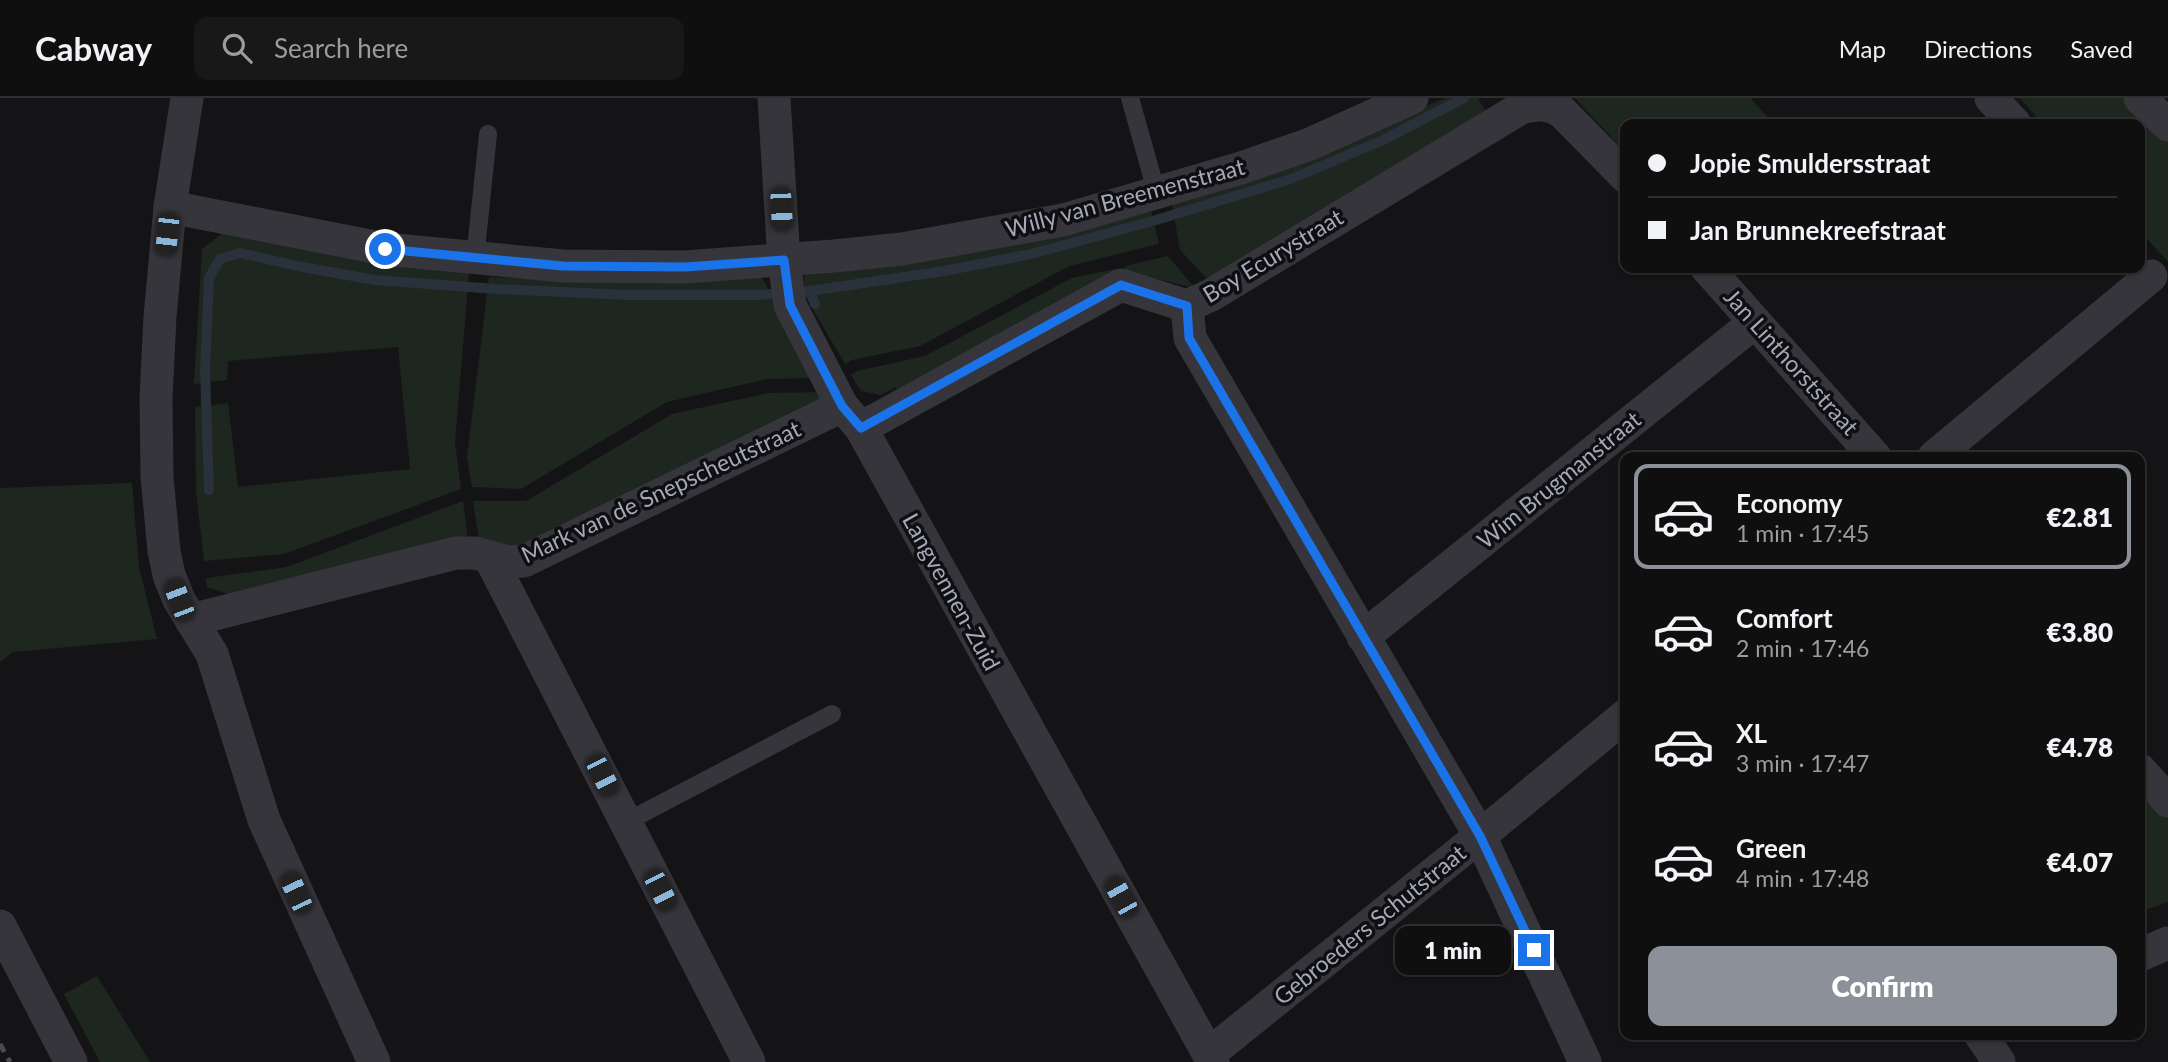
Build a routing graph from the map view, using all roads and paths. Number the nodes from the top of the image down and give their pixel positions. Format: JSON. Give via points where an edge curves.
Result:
{"nodes":[{"id":1,"x":187,"y":98,"type":"edge"},
{"id":2,"x":774,"y":98,"type":"edge"},
{"id":3,"x":1130,"y":98,"type":"edge"},
{"id":4,"x":1412,"y":98,"type":"edge"},
{"id":5,"x":1991,"y":98,"type":"edge"},
{"id":6,"x":2140,"y":98,"type":"edge"},
{"id":7,"x":2010,"y":119,"type":"edge"},
{"id":8,"x":2168,"y":125,"type":"edge"},
{"id":9,"x":488,"y":134,"type":"dead end"},
{"id":10,"x":1620,"y":171,"type":"edge"},
{"id":11,"x":1157,"y":194,"type":"junction"},
{"id":12,"x":170,"y":207,"type":"junction"},
{"id":13,"x":475,"y":259,"type":"junction"},
{"id":14,"x":784,"y":260,"type":"junction"},
{"id":15,"x":1711,"y":273,"type":"edge"},
{"id":16,"x":2153,"y":278,"type":"edge"},
{"id":17,"x":1187,"y":306,"type":"junction"},
{"id":18,"x":1755,"y":322,"type":"junction"},
{"id":19,"x":852,"y":417,"type":"junction"},
{"id":20,"x":1871,"y":452,"type":"edge"},
{"id":21,"x":1940,"y":452,"type":"edge"},
{"id":22,"x":490,"y":558,"type":"junction"},
{"id":23,"x":191,"y":620,"type":"junction"},
{"id":24,"x":1363,"y":637,"type":"junction"},
{"id":25,"x":832,"y":714,"type":"dead end"},
{"id":26,"x":1620,"y":720,"type":"edge"},
{"id":27,"x":2145,"y":776,"type":"edge"},
{"id":28,"x":2168,"y":801,"type":"edge"},
{"id":29,"x":626,"y":822,"type":"junction"},
{"id":30,"x":1480,"y":836,"type":"junction"},
{"id":31,"x":0,"y":926,"type":"edge"},
{"id":32,"x":2168,"y":943,"type":"edge"},
{"id":33,"x":2145,"y":953,"type":"edge"},
{"id":34,"x":1984,"y":1040,"type":"edge"},
{"id":35,"x":1211,"y":1058,"type":"edge"},
{"id":36,"x":71,"y":1062,"type":"edge"},
{"id":37,"x":373,"y":1062,"type":"edge"},
{"id":38,"x":748,"y":1062,"type":"edge"},
{"id":39,"x":1585,"y":1062,"type":"edge"},
{"id":40,"x":1999,"y":1062,"type":"edge"}],
"edges":[{"from":1,"to":12,"type":"street"},
{"from":2,"to":14,"type":"street","name":"Langvennen-Zuid"},
{"from":3,"to":11,"type":"lane"},
{"from":4,"to":11,"type":"street","name":"Willy van Breemenstraat","via":[[1310,144]]},
{"from":5,"to":7,"type":"street"},
{"from":6,"to":8,"type":"street"},
{"from":9,"to":13,"type":"lane"},
{"from":10,"to":17,"type":"street","name":"Boy Ecurystraat","via":[[1551,105],[1521,108]]},
{"from":11,"to":14,"type":"street","name":"Willy van Breemenstraat","via":[[1016,230],[901,249]]},
{"from":12,"to":13,"type":"street","name":"Willy van Breemenstraat","via":[[385,249]]},
{"from":12,"to":23,"type":"street","via":[[158,371],[157,477],[166,563]]},
{"from":13,"to":14,"type":"street","name":"Willy van Breemenstraat","via":[[672,267]]},
{"from":14,"to":19,"type":"street","name":"Langvennen-Zuid","via":[[790,305]]},
{"from":15,"to":18,"type":"street","name":"Jan Linthorststraat"},
{"from":16,"to":21,"type":"street"},
{"from":17,"to":19,"type":"street","name":"Boy Ecurystraat","via":[[1121,285]]},
{"from":17,"to":24,"type":"street","via":[[1189,338]]},
{"from":18,"to":20,"type":"street","name":"Jan Linthorststraat"},
{"from":18,"to":24,"type":"street","name":"Wim Brugmanstraat"},
{"from":19,"to":22,"type":"street","name":"Mark van de Snepscheutstraat","via":[[524,561]]},
{"from":19,"to":35,"type":"street","name":"Langvennen-Zuid"},
{"from":22,"to":23,"type":"street","name":"Mark van de Snepscheutstraat","via":[[456,552]]},
{"from":22,"to":29,"type":"street"},
{"from":23,"to":37,"type":"street","via":[[212,654],[264,820]]},
{"from":24,"to":30,"type":"street"},
{"from":25,"to":29,"type":"lane"},
{"from":26,"to":30,"type":"street","name":"Gebroeders Schutstraat"},
{"from":27,"to":28,"type":"street"},
{"from":29,"to":38,"type":"street"},
{"from":30,"to":35,"type":"street","name":"Gebroeders Schutstraat"},
{"from":30,"to":39,"type":"street"},
{"from":31,"to":36,"type":"street"},
{"from":32,"to":33,"type":"street"},
{"from":34,"to":40,"type":"street"}]}
